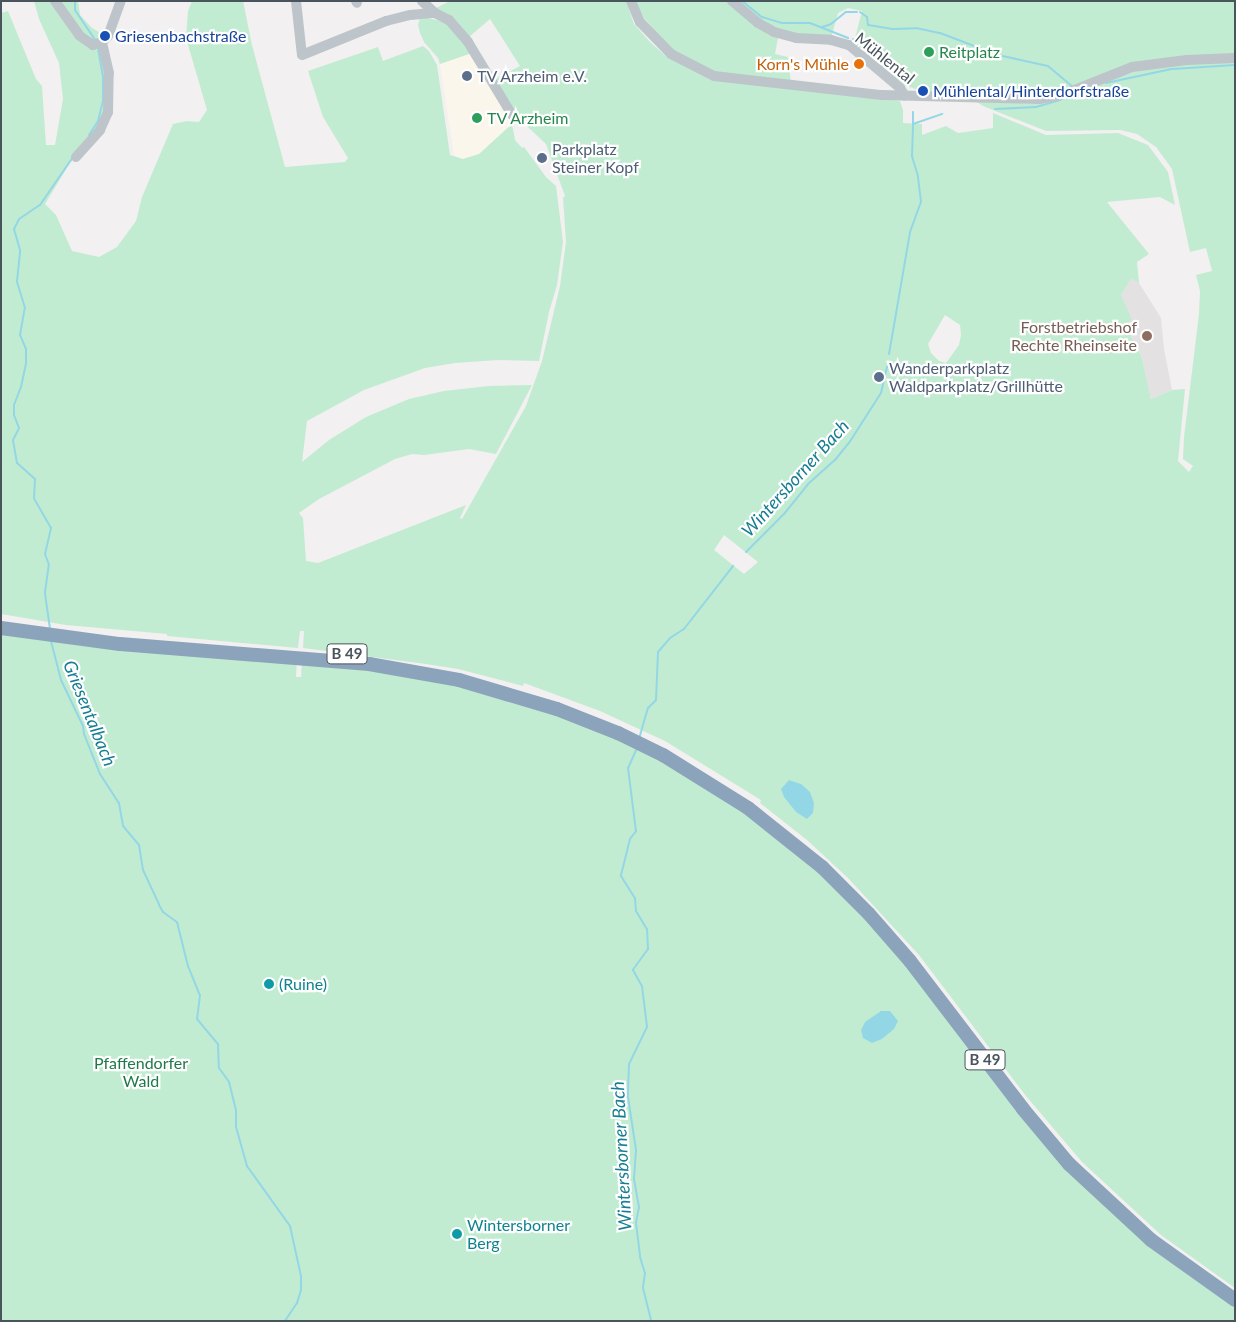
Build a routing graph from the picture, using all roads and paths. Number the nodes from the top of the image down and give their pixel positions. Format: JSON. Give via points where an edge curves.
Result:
{"nodes":[{"id":1,"x":55,"y":1,"type":"edge"},
{"id":2,"x":121,"y":1,"type":"edge"},
{"id":3,"x":296,"y":1,"type":"edge"},
{"id":4,"x":422,"y":1,"type":"edge"},
{"id":5,"x":631,"y":1,"type":"edge"},
{"id":6,"x":732,"y":1,"type":"edge"},
{"id":7,"x":434,"y":13,"type":"junction"},
{"id":8,"x":102,"y":42,"type":"junction"},
{"id":9,"x":1235,"y":58,"type":"edge"},
{"id":10,"x":905,"y":96,"type":"junction"},
{"id":11,"x":512,"y":115,"type":"dead end"},
{"id":12,"x":76,"y":157,"type":"dead end"},
{"id":13,"x":1,"y":620,"type":"edge"},
{"id":14,"x":1,"y":628,"type":"edge"},
{"id":15,"x":161,"y":644,"type":"junction"},
{"id":16,"x":750,"y":804,"type":"junction"},
{"id":17,"x":1235,"y":1290,"type":"edge"},
{"id":18,"x":1235,"y":1300,"type":"edge"}],
"edges":[{"from":1,"to":8,"type":"street","via":[[83,39],[93,45]]},
{"from":2,"to":8,"type":"street","via":[[112,29]]},
{"from":3,"to":7,"type":"street","via":[[302,55],[386,21],[410,14]]},
{"from":4,"to":7,"type":"street"},
{"from":5,"to":10,"type":"street","via":[[640,22],[671,54],[714,76]]},
{"from":6,"to":10,"type":"street","name":"Mühlental","via":[[758,24],[774,32],[849,45],[900,88]]},
{"from":7,"to":11,"type":"street","via":[[448,20],[468,42]]},
{"from":8,"to":12,"type":"street","via":[[109,73],[106,121]]},
{"from":9,"to":10,"type":"street","name":"Mühlental","via":[[1132,67],[1046,99]]},
{"from":13,"to":15,"type":"highway","number":"B 49"},
{"from":14,"to":15,"type":"highway","number":"B 49","via":[[42,635]]},
{"from":15,"to":16,"type":"highway","number":"B 49","via":[[369,664],[528,694],[648,748]]},
{"from":16,"to":17,"type":"highway","number":"B 49","via":[[827,860],[888,922],[1029,1104],[1082,1165],[1156,1233]]},
{"from":16,"to":18,"type":"highway","number":"B 49","via":[[822,867],[889,936],[1022,1109],[1070,1164],[1151,1240]]}]}
